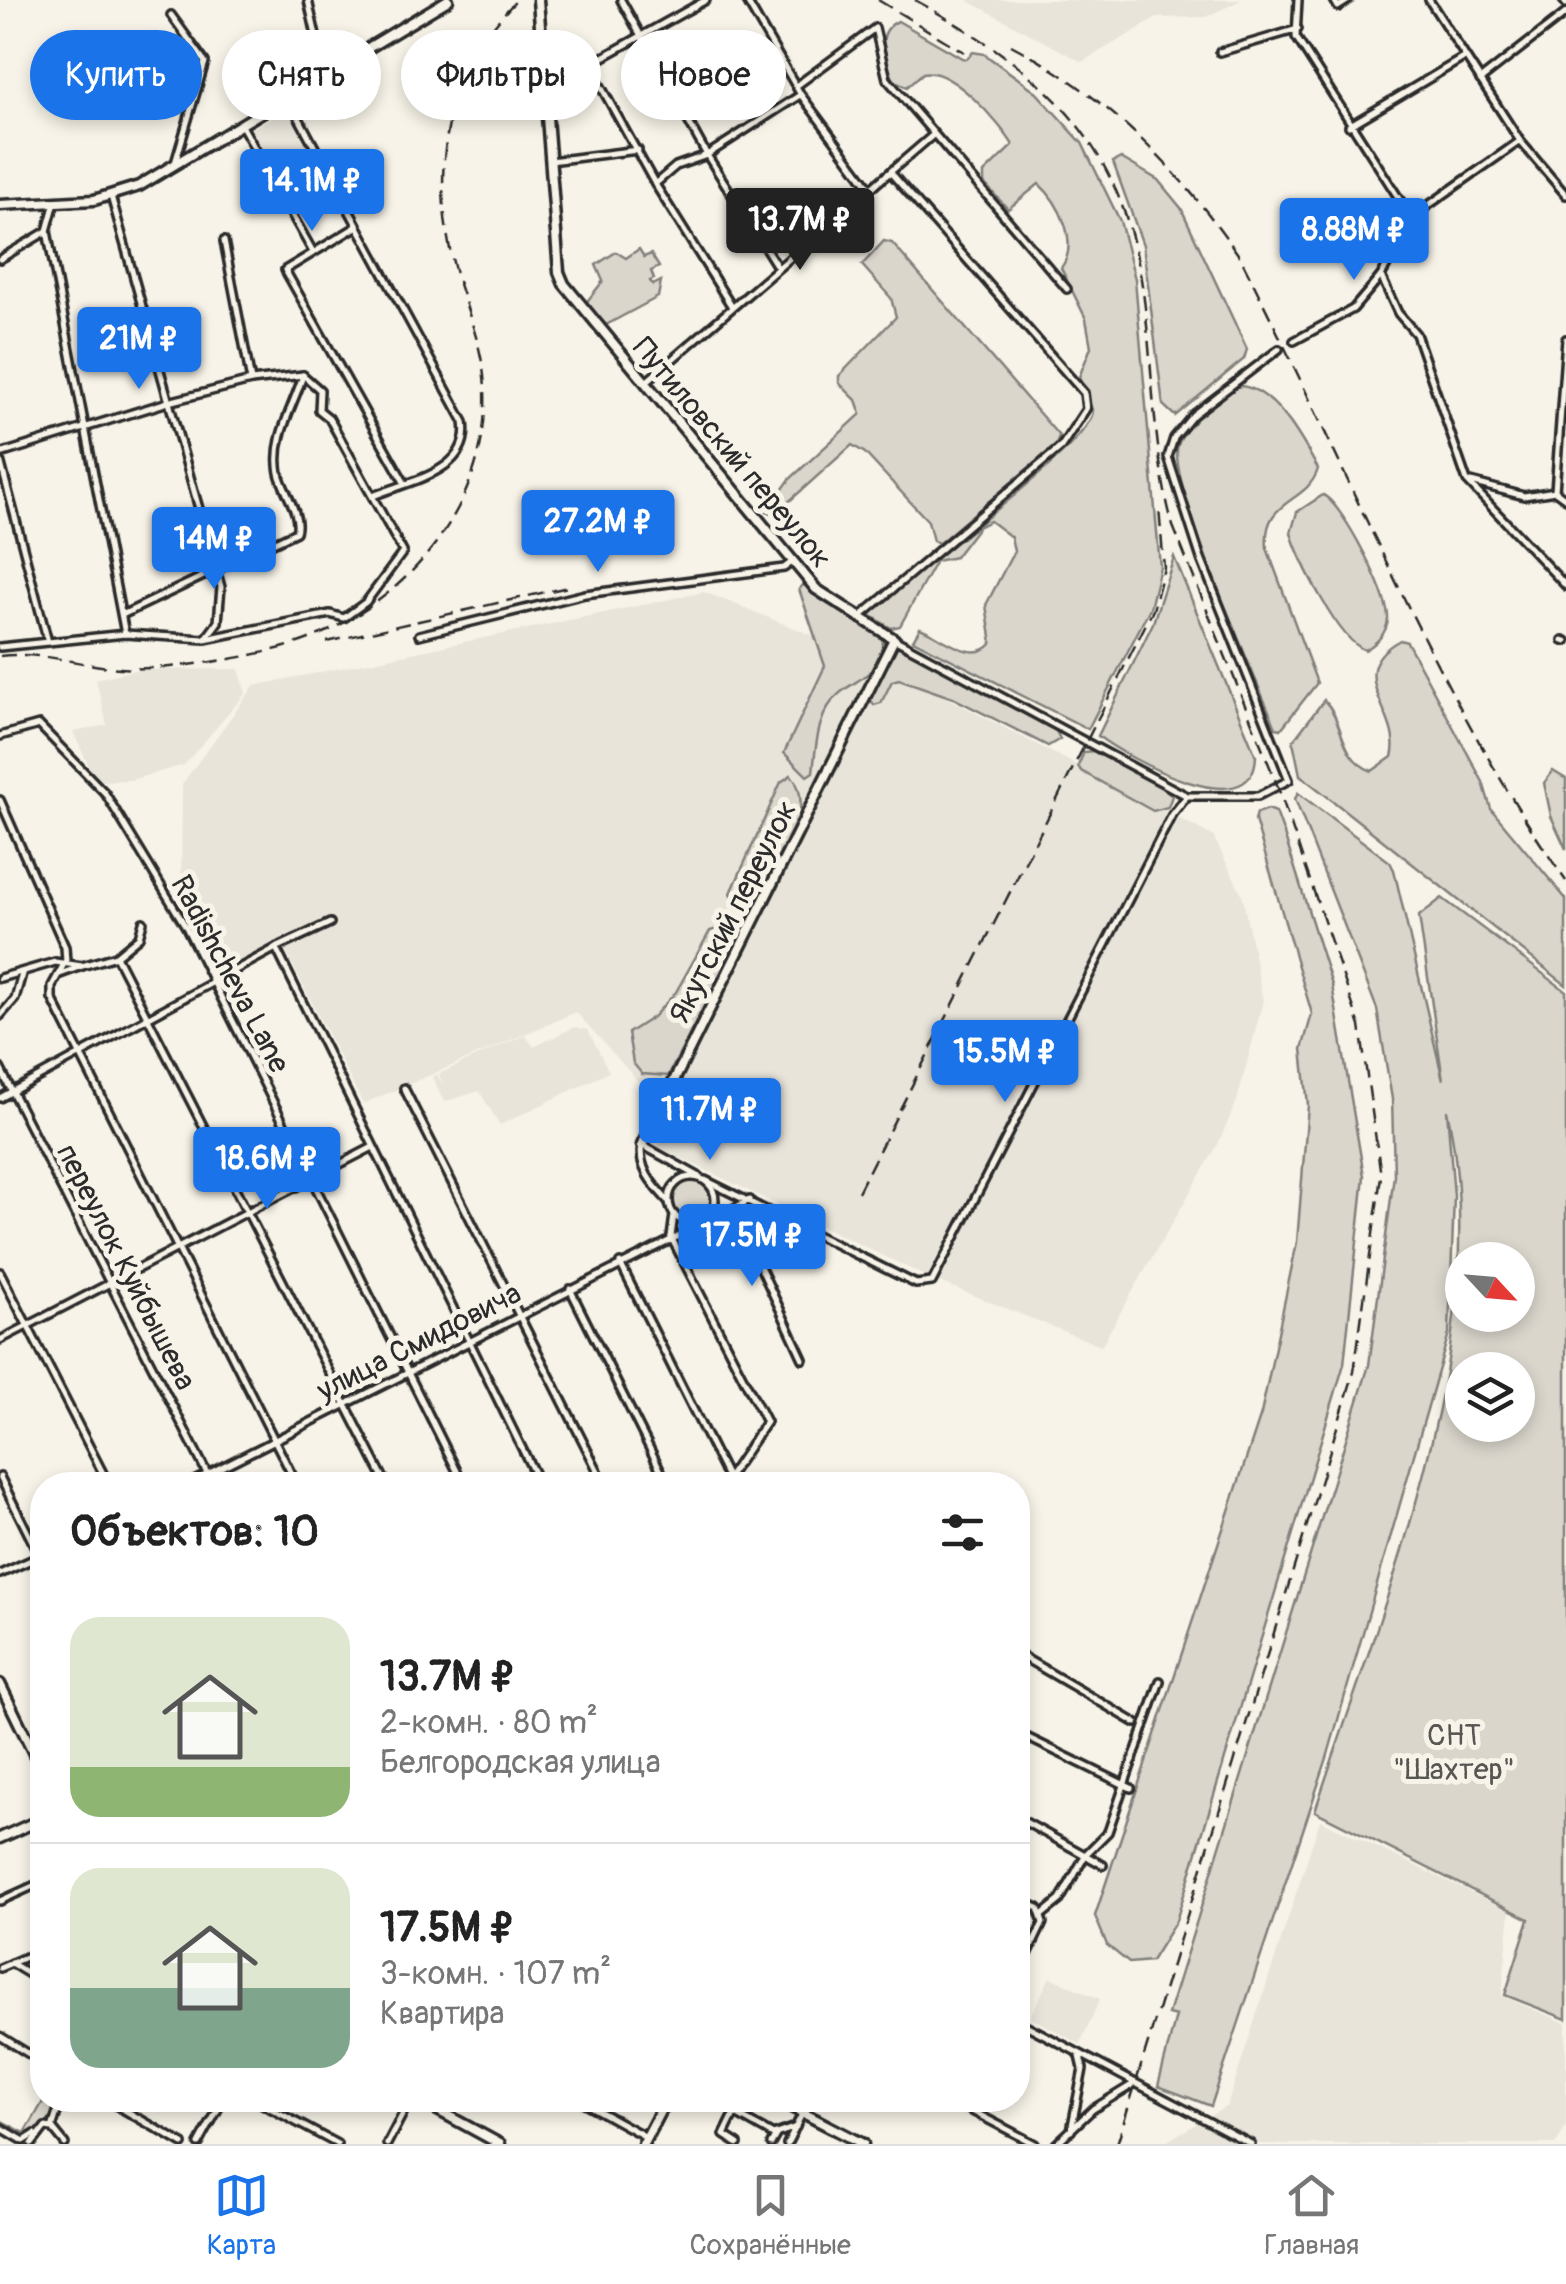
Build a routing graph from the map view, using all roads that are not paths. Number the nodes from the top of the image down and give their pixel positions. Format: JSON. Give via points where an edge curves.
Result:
{"nodes":[{"id":1,"x":308,"y":0,"type":"edge"},
{"id":2,"x":448,"y":0,"type":"edge"},
{"id":3,"x":538,"y":0,"type":"edge"},
{"id":4,"x":620,"y":0,"type":"edge"},
{"id":5,"x":706,"y":0,"type":"edge"},
{"id":6,"x":746,"y":0,"type":"edge"},
{"id":7,"x":1298,"y":0,"type":"edge"},
{"id":8,"x":1350,"y":0,"type":"edge"},
{"id":9,"x":1429,"y":0,"type":"edge"},
{"id":10,"x":1336,"y":4,"type":"edge"},
{"id":11,"x":1566,"y":13,"type":"edge"},
{"id":12,"x":171,"y":15,"type":"dead end"},
{"id":13,"x":314,"y":30,"type":"edge"},
{"id":14,"x":540,"y":30,"type":"edge"},
{"id":15,"x":636,"y":30,"type":"edge"},
{"id":16,"x":652,"y":30,"type":"edge"},
{"id":17,"x":1298,"y":30,"type":"junction"},
{"id":18,"x":381,"y":40,"type":"edge"},
{"id":19,"x":1220,"y":52,"type":"dead end"},
{"id":20,"x":1464,"y":56,"type":"junction"},
{"id":21,"x":1480,"y":80,"type":"junction"},
{"id":22,"x":601,"y":86,"type":"edge"},
{"id":23,"x":796,"y":86,"type":"junction"},
{"id":24,"x":801,"y":95,"type":"junction"},
{"id":25,"x":248,"y":120,"type":"edge"},
{"id":26,"x":300,"y":120,"type":"edge"},
{"id":27,"x":546,"y":120,"type":"edge"},
{"id":28,"x":686,"y":120,"type":"edge"},
{"id":29,"x":241,"y":124,"type":"junction"},
{"id":30,"x":1349,"y":126,"type":"junction"},
{"id":31,"x":933,"y":135,"type":"junction"},
{"id":32,"x":1520,"y":141,"type":"junction"},
{"id":33,"x":638,"y":150,"type":"junction"},
{"id":34,"x":706,"y":155,"type":"junction"},
{"id":35,"x":550,"y":162,"type":"junction"},
{"id":36,"x":175,"y":163,"type":"junction"},
{"id":37,"x":891,"y":172,"type":"junction"},
{"id":38,"x":654,"y":184,"type":"junction"},
{"id":39,"x":870,"y":188,"type":"junction"},
{"id":40,"x":111,"y":196,"type":"junction"},
{"id":41,"x":1566,"y":196,"type":"edge"},
{"id":42,"x":55,"y":202,"type":"junction"},
{"id":43,"x":0,"y":206,"type":"edge"},
{"id":44,"x":1412,"y":219,"type":"junction"},
{"id":45,"x":356,"y":228,"type":"junction"},
{"id":46,"x":47,"y":231,"type":"junction"},
{"id":47,"x":224,"y":241,"type":"dead end"},
{"id":48,"x":314,"y":253,"type":"junction"},
{"id":49,"x":0,"y":259,"type":"edge"},
{"id":50,"x":778,"y":268,"type":"junction"},
{"id":51,"x":1381,"y":276,"type":"junction"},
{"id":52,"x":1067,"y":289,"type":"dead end"},
{"id":53,"x":732,"y":307,"type":"junction"},
{"id":54,"x":1566,"y":339,"type":"edge"},
{"id":55,"x":1294,"y":341,"type":"dead end"},
{"id":56,"x":1279,"y":349,"type":"dead end"},
{"id":57,"x":303,"y":375,"type":"junction"},
{"id":58,"x":251,"y":381,"type":"junction"},
{"id":59,"x":644,"y":384,"type":"junction"},
{"id":60,"x":168,"y":402,"type":"junction"},
{"id":61,"x":85,"y":426,"type":"junction"},
{"id":62,"x":0,"y":457,"type":"edge"},
{"id":63,"x":1466,"y":481,"type":"junction"},
{"id":64,"x":404,"y":482,"type":"junction"},
{"id":65,"x":1555,"y":491,"type":"junction"},
{"id":66,"x":372,"y":497,"type":"junction"},
{"id":67,"x":1566,"y":499,"type":"edge"},
{"id":68,"x":792,"y":562,"type":"junction"},
{"id":69,"x":216,"y":572,"type":"junction"},
{"id":70,"x":1566,"y":586,"type":"edge"},
{"id":71,"x":122,"y":616,"type":"junction"},
{"id":72,"x":859,"y":618,"type":"junction"},
{"id":73,"x":125,"y":634,"type":"junction"},
{"id":74,"x":419,"y":635,"type":"dead end"},
{"id":75,"x":894,"y":638,"type":"junction"},
{"id":76,"x":205,"y":639,"type":"junction"},
{"id":77,"x":48,"y":642,"type":"junction"},
{"id":78,"x":0,"y":647,"type":"edge"},
{"id":79,"x":0,"y":736,"type":"edge"},
{"id":80,"x":1186,"y":796,"type":"junction"},
{"id":81,"x":0,"y":800,"type":"edge"},
{"id":82,"x":143,"y":922,"type":"dead end"},
{"id":83,"x":330,"y":923,"type":"dead end"},
{"id":84,"x":276,"y":948,"type":"junction"},
{"id":85,"x":116,"y":956,"type":"junction"},
{"id":86,"x":66,"y":962,"type":"junction"},
{"id":87,"x":82,"y":966,"type":"junction"},
{"id":88,"x":22,"y":974,"type":"junction"},
{"id":89,"x":60,"y":974,"type":"junction"},
{"id":90,"x":0,"y":978,"type":"edge"},
{"id":91,"x":215,"y":983,"type":"junction"},
{"id":92,"x":0,"y":1016,"type":"edge"},
{"id":93,"x":150,"y":1019,"type":"junction"},
{"id":94,"x":82,"y":1055,"type":"junction"},
{"id":95,"x":0,"y":1068,"type":"edge"},
{"id":96,"x":404,"y":1088,"type":"dead end"},
{"id":97,"x":12,"y":1092,"type":"junction"},
{"id":98,"x":0,"y":1098,"type":"edge"},
{"id":99,"x":642,"y":1145,"type":"junction"},
{"id":100,"x":373,"y":1147,"type":"junction"},
{"id":101,"x":702,"y":1179,"type":"junction"},
{"id":102,"x":310,"y":1180,"type":"junction"},
{"id":103,"x":750,"y":1200,"type":"junction"},
{"id":104,"x":669,"y":1202,"type":"junction"},
{"id":105,"x":247,"y":1212,"type":"junction"},
{"id":106,"x":723,"y":1212,"type":"junction"},
{"id":107,"x":673,"y":1214,"type":"junction"},
{"id":108,"x":704,"y":1220,"type":"junction"},
{"id":109,"x":671,"y":1237,"type":"junction"},
{"id":110,"x":177,"y":1248,"type":"junction"},
{"id":111,"x":620,"y":1264,"type":"junction"},
{"id":112,"x":0,"y":1272,"type":"edge"},
{"id":113,"x":110,"y":1284,"type":"junction"},
{"id":114,"x":570,"y":1289,"type":"junction"},
{"id":115,"x":520,"y":1315,"type":"junction"},
{"id":116,"x":27,"y":1326,"type":"junction"},
{"id":117,"x":0,"y":1340,"type":"edge"},
{"id":118,"x":468,"y":1342,"type":"junction"},
{"id":119,"x":803,"y":1360,"type":"dead end"},
{"id":120,"x":408,"y":1373,"type":"junction"},
{"id":121,"x":346,"y":1405,"type":"junction"},
{"id":122,"x":275,"y":1442,"type":"junction"},
{"id":123,"x":101,"y":1472,"type":"edge"},
{"id":124,"x":207,"y":1472,"type":"edge"},
{"id":125,"x":212,"y":1472,"type":"edge"},
{"id":126,"x":290,"y":1472,"type":"edge"},
{"id":127,"x":380,"y":1472,"type":"edge"},
{"id":128,"x":458,"y":1472,"type":"edge"},
{"id":129,"x":533,"y":1472,"type":"edge"},
{"id":130,"x":598,"y":1472,"type":"edge"},
{"id":131,"x":662,"y":1472,"type":"edge"},
{"id":132,"x":724,"y":1472,"type":"edge"},
{"id":133,"x":735,"y":1472,"type":"edge"},
{"id":134,"x":0,"y":1477,"type":"edge"},
{"id":135,"x":30,"y":1534,"type":"edge"},
{"id":136,"x":30,"y":1562,"type":"edge"},
{"id":137,"x":0,"y":1574,"type":"edge"},
{"id":138,"x":1030,"y":1661,"type":"edge"},
{"id":139,"x":1160,"y":1681,"type":"dead end"},
{"id":140,"x":0,"y":1684,"type":"edge"},
{"id":141,"x":1136,"y":1723,"type":"dead end"},
{"id":142,"x":1030,"y":1740,"type":"edge"},
{"id":143,"x":30,"y":1745,"type":"edge"},
{"id":144,"x":1124,"y":1784,"type":"junction"},
{"id":145,"x":1131,"y":1788,"type":"dead end"},
{"id":146,"x":1030,"y":1824,"type":"edge"},
{"id":147,"x":30,"y":1825,"type":"edge"},
{"id":148,"x":0,"y":1838,"type":"edge"},
{"id":149,"x":1086,"y":1854,"type":"junction"},
{"id":150,"x":1103,"y":1866,"type":"dead end"},
{"id":151,"x":30,"y":1887,"type":"edge"},
{"id":152,"x":0,"y":1901,"type":"edge"},
{"id":153,"x":1030,"y":1906,"type":"edge"},
{"id":154,"x":1040,"y":1911,"type":"junction"},
{"id":155,"x":1030,"y":1950,"type":"edge"},
{"id":156,"x":30,"y":1955,"type":"edge"},
{"id":157,"x":10,"y":1963,"type":"junction"},
{"id":158,"x":0,"y":1968,"type":"edge"},
{"id":159,"x":30,"y":1975,"type":"edge"},
{"id":160,"x":1030,"y":2028,"type":"edge"},
{"id":161,"x":0,"y":2036,"type":"edge"},
{"id":162,"x":30,"y":2055,"type":"edge"},
{"id":163,"x":1080,"y":2055,"type":"junction"},
{"id":164,"x":1132,"y":2084,"type":"junction"},
{"id":165,"x":57,"y":2112,"type":"edge"},
{"id":166,"x":128,"y":2112,"type":"edge"},
{"id":167,"x":217,"y":2112,"type":"edge"},
{"id":168,"x":277,"y":2112,"type":"edge"},
{"id":169,"x":404,"y":2112,"type":"edge"},
{"id":170,"x":441,"y":2112,"type":"edge"},
{"id":171,"x":598,"y":2112,"type":"edge"},
{"id":172,"x":659,"y":2112,"type":"edge"},
{"id":173,"x":804,"y":2112,"type":"joint"},
{"id":174,"x":973,"y":2112,"type":"edge"},
{"id":175,"x":736,"y":2114,"type":"joint"},
{"id":176,"x":0,"y":2127,"type":"edge"},
{"id":177,"x":796,"y":2127,"type":"junction"},
{"id":178,"x":52,"y":2128,"type":"junction"},
{"id":179,"x":1071,"y":2131,"type":"junction"},
{"id":180,"x":776,"y":2135,"type":"junction"},
{"id":181,"x":644,"y":2140,"type":"edge"},
{"id":182,"x":850,"y":2141,"type":"edge"},
{"id":183,"x":27,"y":2143,"type":"edge"},
{"id":184,"x":65,"y":2144,"type":"edge"},
{"id":185,"x":184,"y":2144,"type":"edge"},
{"id":186,"x":199,"y":2144,"type":"edge"},
{"id":187,"x":337,"y":2144,"type":"edge"},
{"id":188,"x":387,"y":2144,"type":"edge"},
{"id":189,"x":500,"y":2144,"type":"edge"},
{"id":190,"x":738,"y":2144,"type":"edge"},
{"id":191,"x":771,"y":2144,"type":"edge"},
{"id":192,"x":787,"y":2144,"type":"edge"},
{"id":193,"x":863,"y":2144,"type":"edge"},
{"id":194,"x":1035,"y":2144,"type":"edge"},
{"id":195,"x":1056,"y":2144,"type":"edge"},
{"id":196,"x":1250,"y":2144,"type":"edge"}],
"edges":[{"from":1,"to":13,"type":"street"},
{"from":2,"to":18,"type":"main road"},
{"from":3,"to":14,"type":"main road","name":"Путиловский переулок"},
{"from":4,"to":15,"type":"street"},
{"from":5,"to":16,"type":"street"},
{"from":6,"to":23,"type":"street"},
{"from":7,"to":17,"type":"street"},
{"from":8,"to":10,"type":"street"},
{"from":9,"to":20,"type":"street"},
{"from":11,"to":21,"type":"street"},
{"from":12,"to":36,"type":"street","via":[[206,62]]},
{"from":17,"to":19,"type":"street"},
{"from":17,"to":30,"type":"street","via":[[1296,37]]},
{"from":20,"to":21,"type":"street"},
{"from":20,"to":30,"type":"street"},
{"from":21,"to":32,"type":"street"},
{"from":22,"to":33,"type":"street"},
{"from":23,"to":24,"type":"street"},
{"from":23,"to":31,"type":"street","via":[[875,28],[887,80]]},
{"from":24,"to":34,"type":"street"},
{"from":24,"to":39,"type":"street"},
{"from":25,"to":29,"type":"main road"},
{"from":26,"to":45,"type":"street"},
{"from":27,"to":35,"type":"main road","name":"Путиловский переулок"},
{"from":28,"to":34,"type":"street"},
{"from":29,"to":36,"type":"main road"},
{"from":29,"to":48,"type":"street"},
{"from":30,"to":44,"type":"street"},
{"from":31,"to":37,"type":"street"},
{"from":31,"to":52,"type":"street"},
{"from":32,"to":41,"type":"street"},
{"from":32,"to":44,"type":"street"},
{"from":33,"to":35,"type":"street"},
{"from":33,"to":38,"type":"street"},
{"from":34,"to":38,"type":"street"},
{"from":34,"to":50,"type":"street"},
{"from":35,"to":59,"type":"main road","name":"Путиловский переулок","via":[[564,284]]},
{"from":36,"to":40,"type":"main road"},
{"from":37,"to":39,"type":"street"},
{"from":37,"to":72,"type":"street","via":[[1084,393],[1086,416],[1062,447]]},
{"from":38,"to":53,"type":"street"},
{"from":39,"to":50,"type":"street"},
{"from":40,"to":42,"type":"main road"},
{"from":40,"to":60,"type":"street"},
{"from":42,"to":43,"type":"main road"},
{"from":42,"to":46,"type":"street"},
{"from":44,"to":51,"type":"street"},
{"from":45,"to":48,"type":"street"},
{"from":45,"to":64,"type":"street","via":[[464,422],[454,461]]},
{"from":46,"to":49,"type":"street"},
{"from":46,"to":61,"type":"street"},
{"from":47,"to":58,"type":"street"},
{"from":48,"to":64,"type":"street","via":[[284,270]]},
{"from":50,"to":53,"type":"street"},
{"from":51,"to":55,"type":"street","via":[[1353,309]]},
{"from":51,"to":63,"type":"street","via":[[1416,334]]},
{"from":53,"to":59,"type":"street"},
{"from":54,"to":65,"type":"street"},
{"from":56,"to":80,"type":"street","via":[[1193,415],[1168,457],[1289,780],[1258,796]]},
{"from":57,"to":58,"type":"street"},
{"from":57,"to":66,"type":"street","via":[[320,390],[318,410],[329,418]]},
{"from":57,"to":69,"type":"street","via":[[280,443],[279,473],[298,526]]},
{"from":58,"to":60,"type":"street"},
{"from":59,"to":68,"type":"main road","name":"Путиловский переулок"},
{"from":60,"to":61,"type":"street"},
{"from":60,"to":69,"type":"street"},
{"from":61,"to":62,"type":"street"},
{"from":61,"to":71,"type":"street"},
{"from":62,"to":77,"type":"street"},
{"from":63,"to":65,"type":"street","via":[[1524,496]]},
{"from":63,"to":70,"type":"street"},
{"from":64,"to":66,"type":"street"},
{"from":65,"to":67,"type":"street"},
{"from":66,"to":76,"type":"street","via":[[402,552],[366,602],[344,618],[330,614]]},
{"from":68,"to":72,"type":"main road","name":"Путиловский переулок","via":[[823,595]]},
{"from":68,"to":74,"type":"street","via":[[585,594]]},
{"from":69,"to":71,"type":"street"},
{"from":69,"to":76,"type":"street","via":[[222,610]]},
{"from":71,"to":73,"type":"street"},
{"from":72,"to":75,"type":"main road","name":"Путиловский переулок"},
{"from":73,"to":76,"type":"street"},
{"from":73,"to":77,"type":"street"},
{"from":75,"to":80,"type":"street","name":"Путиловский переулок"},
{"from":75,"to":99,"type":"main road","name":"Якутский переулок"},
{"from":77,"to":78,"type":"street"},
{"from":79,"to":91,"type":"street","name":"Radishcheva Lane","via":[[31,724],[46,731],[106,793]]},
{"from":80,"to":103,"type":"street","via":[[936,1278],[916,1284]]},
{"from":81,"to":86,"type":"street"},
{"from":82,"to":85,"type":"street","via":[[140,937]]},
{"from":83,"to":84,"type":"street"},
{"from":84,"to":91,"type":"street"},
{"from":84,"to":100,"type":"street"},
{"from":85,"to":87,"type":"street"},
{"from":85,"to":93,"type":"street"},
{"from":86,"to":87,"type":"street"},
{"from":86,"to":88,"type":"street"},
{"from":86,"to":89,"type":"street"},
{"from":87,"to":89,"type":"street"},
{"from":88,"to":90,"type":"street"},
{"from":88,"to":92,"type":"street","via":[[15,1000]]},
{"from":89,"to":94,"type":"street","via":[[52,998]]},
{"from":91,"to":93,"type":"street"},
{"from":91,"to":102,"type":"street","name":"Radishcheva Lane"},
{"from":93,"to":94,"type":"street"},
{"from":93,"to":105,"type":"street"},
{"from":94,"to":97,"type":"street"},
{"from":94,"to":110,"type":"street"},
{"from":95,"to":97,"type":"street","name":"переулок Куйбышева"},
{"from":96,"to":115,"type":"street"},
{"from":97,"to":98,"type":"street"},
{"from":97,"to":113,"type":"street","name":"переулок Куйбышева"},
{"from":99,"to":101,"type":"street"},
{"from":99,"to":104,"type":"street","via":[[649,1179]]},
{"from":100,"to":102,"type":"street"},
{"from":100,"to":118,"type":"street"},
{"from":101,"to":103,"type":"street"},
{"from":101,"to":104,"type":"street","via":[[678,1182]]},
{"from":101,"to":108,"type":"street","via":[[716,1200]]},
{"from":102,"to":105,"type":"street"},
{"from":102,"to":120,"type":"street","name":"Radishcheva Lane"},
{"from":103,"to":106,"type":"street","name":"улица Смидовича"},
{"from":104,"to":107,"type":"street"},
{"from":105,"to":110,"type":"street"},
{"from":105,"to":121,"type":"street"},
{"from":106,"to":108,"type":"street","name":"улица Смидовича"},
{"from":106,"to":119,"type":"street","via":[[745,1234]]},
{"from":107,"to":108,"type":"street","via":[[688,1223]]},
{"from":107,"to":109,"type":"street"},
{"from":108,"to":109,"type":"street","name":"улица Смидовича"},
{"from":109,"to":111,"type":"street","name":"улица Смидовича"},
{"from":109,"to":133,"type":"street","via":[[766,1422]]},
{"from":110,"to":113,"type":"street"},
{"from":110,"to":122,"type":"street"},
{"from":111,"to":114,"type":"street","name":"улица Смидовича"},
{"from":111,"to":132,"type":"street"},
{"from":112,"to":116,"type":"street"},
{"from":113,"to":116,"type":"street"},
{"from":113,"to":124,"type":"street","name":"переулок Куйбышева"},
{"from":114,"to":115,"type":"street","name":"улица Смидовича"},
{"from":114,"to":131,"type":"street"},
{"from":115,"to":118,"type":"street","name":"улица Смидовича"},
{"from":115,"to":130,"type":"street"},
{"from":116,"to":117,"type":"street"},
{"from":116,"to":123,"type":"street"},
{"from":118,"to":120,"type":"street","name":"улица Смидовича"},
{"from":118,"to":129,"type":"street"},
{"from":120,"to":121,"type":"street","name":"улица Смидовича"},
{"from":120,"to":128,"type":"street","name":"Radishcheva Lane"},
{"from":121,"to":122,"type":"street","name":"улица Смидовича"},
{"from":121,"to":127,"type":"street"},
{"from":122,"to":125,"type":"street","name":"улица Смидовича"},
{"from":122,"to":126,"type":"street"},
{"from":134,"to":135,"type":"street"},
{"from":136,"to":137,"type":"street"},
{"from":138,"to":141,"type":"street"},
{"from":139,"to":144,"type":"street"},
{"from":140,"to":143,"type":"main road"},
{"from":142,"to":144,"type":"street"},
{"from":144,"to":145,"type":"street"},
{"from":144,"to":149,"type":"street","via":[[1108,1832]]},
{"from":146,"to":149,"type":"street"},
{"from":147,"to":148,"type":"main road"},
{"from":149,"to":150,"type":"street"},
{"from":149,"to":154,"type":"street","via":[[1060,1900]]},
{"from":151,"to":152,"type":"street"},
{"from":153,"to":154,"type":"street"},
{"from":154,"to":155,"type":"street","via":[[1043,1923]]},
{"from":156,"to":157,"type":"street"},
{"from":157,"to":158,"type":"street"},
{"from":157,"to":159,"type":"street"},
{"from":160,"to":163,"type":"street"},
{"from":161,"to":162,"type":"street"},
{"from":163,"to":164,"type":"street"},
{"from":163,"to":179,"type":"street"},
{"from":164,"to":179,"type":"street"},
{"from":164,"to":196,"type":"street"},
{"from":165,"to":178,"type":"street"},
{"from":166,"to":185,"type":"street"},
{"from":167,"to":186,"type":"street"},
{"from":168,"to":187,"type":"street"},
{"from":169,"to":188,"type":"street"},
{"from":170,"to":189,"type":"main road"},
{"from":171,"to":181,"type":"street"},
{"from":172,"to":181,"type":"main road"},
{"from":173,"to":177,"type":"street"},
{"from":173,"to":182,"type":"main road"},
{"from":174,"to":194,"type":"street"},
{"from":175,"to":180,"type":"street"},
{"from":175,"to":190,"type":"street","via":[[724,2135]]},
{"from":176,"to":183,"type":"street"},
{"from":177,"to":180,"type":"street"},
{"from":177,"to":192,"type":"street"},
{"from":178,"to":183,"type":"street"},
{"from":178,"to":184,"type":"street"},
{"from":179,"to":195,"type":"street"},
{"from":180,"to":191,"type":"street"},
{"from":182,"to":193,"type":"main road"}]}
